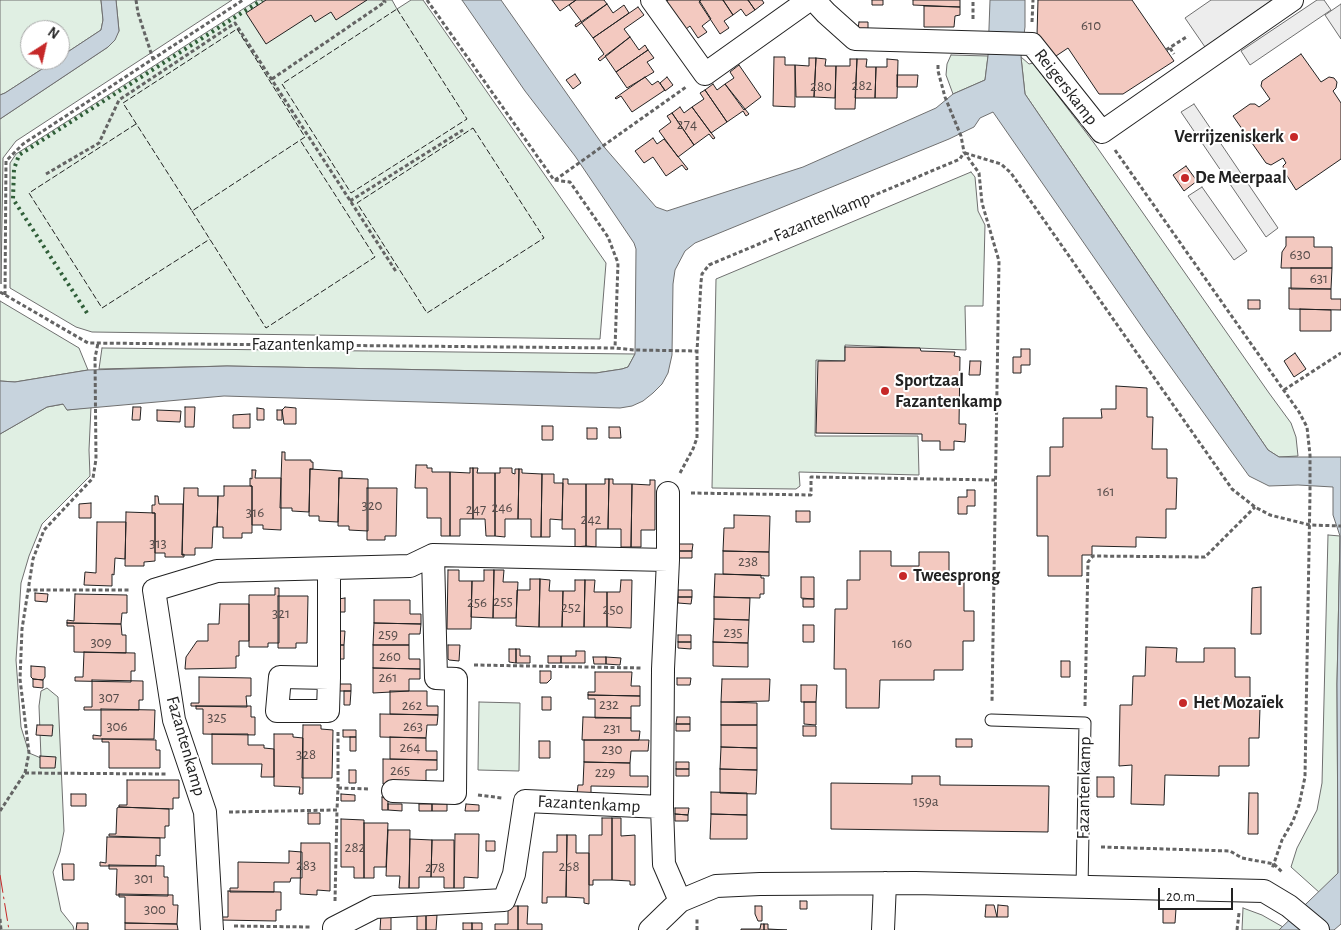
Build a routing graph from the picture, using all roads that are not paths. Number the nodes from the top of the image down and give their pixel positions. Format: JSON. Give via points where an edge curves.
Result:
{"nodes":[{"id":1,"x":652,"y":0,"type":"edge"},
{"id":2,"x":809,"y":0,"type":"edge"},
{"id":3,"x":814,"y":0,"type":"edge"},
{"id":4,"x":1292,"y":0,"type":"edge"},
{"id":5,"x":668,"y":493,"type":"road end"},
{"id":6,"x":433,"y":555,"type":"junction"},
{"id":7,"x":668,"y":560,"type":"junction"},
{"id":8,"x":329,"y":569,"type":"junction"},
{"id":9,"x":329,"y":678,"type":"junction"},
{"id":10,"x":991,"y":720,"type":"road end"},
{"id":11,"x":393,"y":791,"type":"road end"},
{"id":12,"x":662,"y":807,"type":"junction"},
{"id":13,"x":885,"y":883,"type":"junction"},
{"id":14,"x":1082,"y":887,"type":"junction"},
{"id":15,"x":680,"y":901,"type":"junction"},
{"id":16,"x":211,"y":928,"type":"edge"},
{"id":17,"x":335,"y":929,"type":"edge"},
{"id":18,"x":650,"y":930,"type":"edge"},
{"id":19,"x":883,"y":930,"type":"edge"},
{"id":20,"x":1318,"y":930,"type":"edge"}],
"edges":[{"from":1,"to":2,"type":"street","via":[[705,74]]},
{"from":3,"to":4,"type":"street","name":"Reigerskamp","via":[[855,39],[1032,44],[1102,132]]},
{"from":5,"to":7,"type":"street","name":"Fazantenkamp"},
{"from":6,"to":7,"type":"street"},
{"from":6,"to":8,"type":"street","via":[[410,566]]},
{"from":6,"to":11,"type":"street","via":[[436,678],[456,679],[455,793]]},
{"from":7,"to":12,"type":"street","name":"Fazantenkamp"},
{"from":8,"to":9,"type":"street"},
{"from":8,"to":16,"type":"street","name":"Fazantenkamp","via":[[218,571],[154,590],[174,720],[205,812]]},
{"from":9,"to":9,"type":"street","via":[[328,711],[277,711],[280,676]]},
{"from":10,"to":14,"type":"lane","name":"Fazantenkamp","via":[[1084,723]]},
{"from":12,"to":15,"type":"street","name":"Fazantenkamp","via":[[664,864]]},
{"from":12,"to":17,"type":"street","name":"Fazantenkamp","via":[[524,801],[514,874],[504,900],[375,907]]},
{"from":13,"to":14,"type":"street"},
{"from":13,"to":15,"type":"street","via":[[716,886]]},
{"from":13,"to":19,"type":"street"},
{"from":14,"to":20,"type":"street","via":[[1264,891]]},
{"from":15,"to":18,"type":"street"}]}
